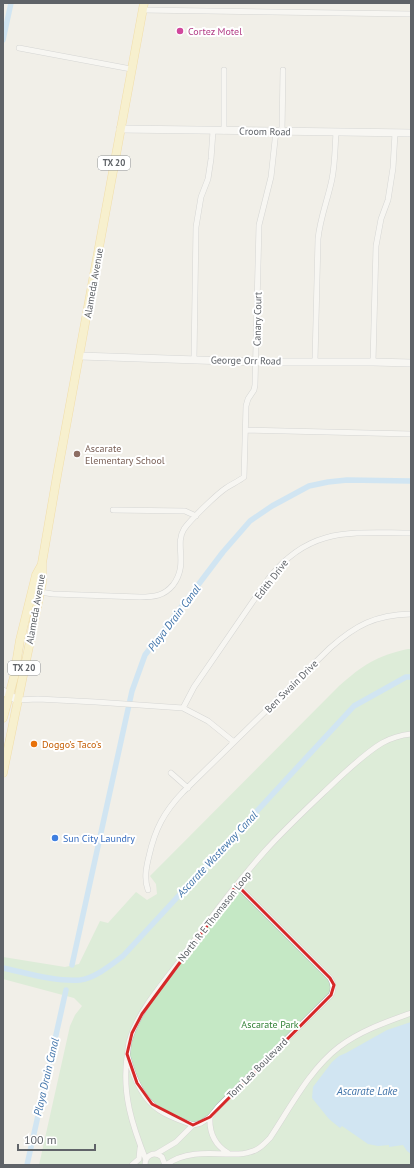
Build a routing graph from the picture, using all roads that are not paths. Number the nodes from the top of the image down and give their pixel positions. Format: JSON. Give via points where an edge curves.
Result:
{"nodes":[{"id":1,"x":143,"y":6,"type":"edge"},
{"id":2,"x":411,"y":14,"type":"edge"},
{"id":3,"x":19,"y":48,"type":"dead end"},
{"id":4,"x":131,"y":69,"type":"junction"},
{"id":5,"x":224,"y":70,"type":"dead end"},
{"id":6,"x":283,"y":70,"type":"dead end"},
{"id":7,"x":120,"y":129,"type":"junction"},
{"id":8,"x":213,"y":131,"type":"junction"},
{"id":9,"x":224,"y":131,"type":"junction"},
{"id":10,"x":279,"y":131,"type":"junction"},
{"id":11,"x":336,"y":132,"type":"junction"},
{"id":12,"x":394,"y":133,"type":"junction"},
{"id":13,"x":411,"y":133,"type":"edge"},
{"id":14,"x":80,"y":356,"type":"junction"},
{"id":15,"x":194,"y":359,"type":"junction"},
{"id":16,"x":315,"y":361,"type":"junction"},
{"id":17,"x":256,"y":362,"type":"junction"},
{"id":18,"x":373,"y":362,"type":"junction"},
{"id":19,"x":411,"y":363,"type":"edge"},
{"id":20,"x":246,"y":430,"type":"junction"},
{"id":21,"x":411,"y":434,"type":"edge"},
{"id":22,"x":113,"y":510,"type":"dead end"},
{"id":23,"x":196,"y":516,"type":"junction"},
{"id":24,"x":411,"y":533,"type":"edge"},
{"id":25,"x":42,"y":563,"type":"junction"},
{"id":26,"x":40,"y":592,"type":"junction"},
{"id":27,"x":411,"y":614,"type":"edge"},
{"id":28,"x":6,"y":692,"type":"edge"},
{"id":29,"x":17,"y":700,"type":"junction"},
{"id":30,"x":183,"y":708,"type":"junction"},
{"id":31,"x":3,"y":718,"type":"edge"},
{"id":32,"x":411,"y":734,"type":"edge"},
{"id":33,"x":234,"y":742,"type":"junction"},
{"id":34,"x":3,"y":773,"type":"edge"},
{"id":35,"x":171,"y":773,"type":"dead end"},
{"id":36,"x":188,"y":788,"type":"junction"},
{"id":37,"x":237,"y":885,"type":"junction"},
{"id":38,"x":148,"y":890,"type":"dead end"},
{"id":39,"x":411,"y":1013,"type":"edge"},
{"id":40,"x":127,"y":1054,"type":"junction"},
{"id":41,"x":210,"y":1117,"type":"junction"},
{"id":42,"x":193,"y":1125,"type":"junction"},
{"id":43,"x":138,"y":1142,"type":"junction"},
{"id":44,"x":156,"y":1154,"type":"junction"},
{"id":45,"x":230,"y":1154,"type":"junction"},
{"id":46,"x":144,"y":1163,"type":"edge"},
{"id":47,"x":132,"y":1165,"type":"edge"},
{"id":48,"x":166,"y":1165,"type":"edge"}],
"edges":[{"from":1,"to":2,"type":"street"},
{"from":1,"to":4,"type":"main road","name":"Alameda Avenue","number":"TX 20"},
{"from":3,"to":4,"type":"street"},
{"from":4,"to":7,"type":"main road","name":"Alameda Avenue","number":"TX 20"},
{"from":5,"to":9,"type":"street"},
{"from":6,"to":10,"type":"street","name":"Canary Court"},
{"from":7,"to":8,"type":"street","name":"Croom Road"},
{"from":7,"to":14,"type":"main road","name":"Alameda Avenue","number":"TX 20"},
{"from":8,"to":9,"type":"street","name":"Croom Road"},
{"from":8,"to":15,"type":"street","via":[[208,179],[201,197],[196,227]]},
{"from":9,"to":10,"type":"street","name":"Croom Road"},
{"from":10,"to":11,"type":"street","name":"Croom Road"},
{"from":10,"to":17,"type":"street","name":"Canary Court","via":[[272,176],[259,225]]},
{"from":11,"to":12,"type":"street","name":"Croom Road"},
{"from":11,"to":16,"type":"street","via":[[333,177],[318,239]]},
{"from":12,"to":13,"type":"street","name":"Croom Road"},
{"from":12,"to":18,"type":"street","via":[[393,168],[388,200],[376,246]]},
{"from":14,"to":15,"type":"street","name":"George Orr Road"},
{"from":14,"to":25,"type":"main road","name":"Alameda Avenue","number":"TX 20"},
{"from":15,"to":17,"type":"street","name":"George Orr Road"},
{"from":16,"to":17,"type":"street","name":"George Orr Road"},
{"from":16,"to":18,"type":"street","name":"George Orr Road"},
{"from":17,"to":20,"type":"street","name":"Canary Court","via":[[254,390],[246,406]]},
{"from":18,"to":19,"type":"street","name":"George Orr Road"},
{"from":20,"to":21,"type":"street"},
{"from":20,"to":23,"type":"street","name":"Canary Court","via":[[244,477],[221,492]]},
{"from":22,"to":23,"type":"street","via":[[185,511]]},
{"from":23,"to":26,"type":"street","name":"Canary Court","via":[[182,534],[180,574],[166,592],[154,597]]},
{"from":24,"to":30,"type":"street","name":"Edith Drive","via":[[343,534],[311,542],[292,554],[269,578],[194,687]]},
{"from":25,"to":26,"type":"main road","name":"Alameda Avenue","number":"TX 20"},
{"from":25,"to":28,"type":"main road","name":"Alameda Avenue","number":"TX 20","via":[[36,575],[20,640],[14,677]]},
{"from":26,"to":29,"type":"main road","name":"Alameda Avenue","number":"TX 20"},
{"from":27,"to":33,"type":"street","name":"Ben Swain Drive","via":[[374,620],[347,633]]},
{"from":28,"to":29,"type":"street"},
{"from":28,"to":31,"type":"main road","name":"Alameda Avenue","number":"TX 20"},
{"from":29,"to":30,"type":"street"},
{"from":29,"to":34,"type":"main road","name":"Alameda Avenue","number":"TX 20"},
{"from":30,"to":33,"type":"street","via":[[208,721]]},
{"from":32,"to":37,"type":"street","name":"North R E Thomason Loop","via":[[382,743],[354,765],[287,828]]},
{"from":33,"to":36,"type":"street","name":"Ben Swain Drive"},
{"from":35,"to":36,"type":"street"},
{"from":36,"to":38,"type":"street","name":"Ben Swain Drive","via":[[166,812],[154,835],[146,873]]},
{"from":37,"to":40,"type":"street","name":"North R E Thomason Loop","via":[[196,937],[142,1014],[132,1033]]},
{"from":37,"to":41,"type":"street","name":"Tom Lea Boulevard","via":[[330,978],[333,990],[331,996]]},
{"from":39,"to":45,"type":"street","via":[[361,1033],[338,1047],[319,1066],[264,1145],[250,1153]]},
{"from":40,"to":42,"type":"street","via":[[137,1083],[152,1104],[167,1115]]},
{"from":40,"to":43,"type":"street","name":"North R E Thomason Loop","via":[[127,1098]]},
{"from":41,"to":42,"type":"street","name":"Tom Lea Boulevard"},
{"from":41,"to":45,"type":"street","via":[[209,1125],[214,1139]]},
{"from":42,"to":44,"type":"street","name":"Tom Lea Boulevard","via":[[176,1142]]},
{"from":43,"to":46,"type":"street","name":"North R E Thomason Loop"},
{"from":43,"to":47,"type":"street","via":[[139,1158]]},
{"from":44,"to":46,"type":"street","name":"Tom Lea Boulevard","via":[[150,1155]]},
{"from":44,"to":48,"type":"street","via":[[162,1157]]},
{"from":45,"to":48,"type":"street","via":[[190,1154]]}]}
